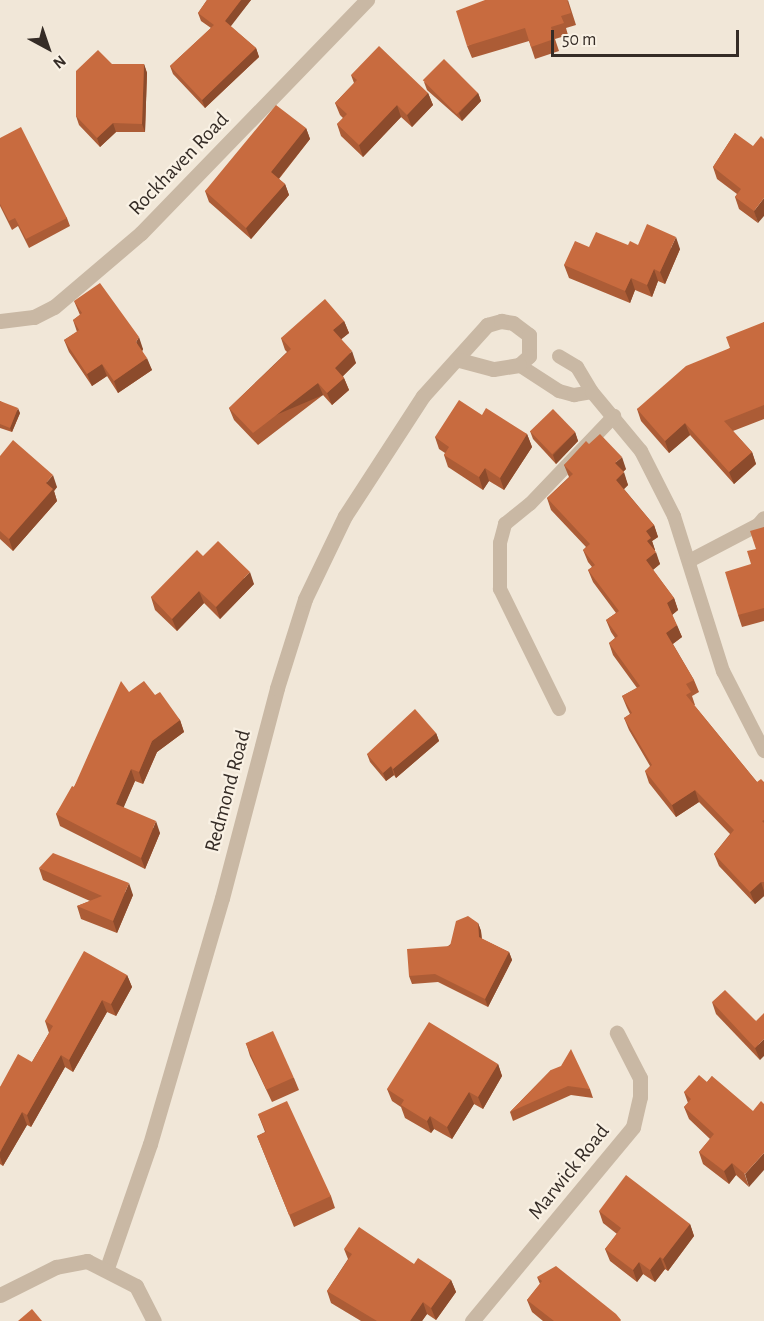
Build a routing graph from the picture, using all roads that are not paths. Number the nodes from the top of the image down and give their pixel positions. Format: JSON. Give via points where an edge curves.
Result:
{"nodes":[{"id":1,"x":366,"y":0,"type":"edge"},
{"id":2,"x":0,"y":321,"type":"edge"},
{"id":3,"x":559,"y":356,"type":"dead end"},
{"id":4,"x":460,"y":360,"type":"junction"},
{"id":5,"x":519,"y":365,"type":"junction"},
{"id":6,"x":592,"y":392,"type":"junction"},
{"id":7,"x":614,"y":416,"type":"junction"},
{"id":8,"x":764,"y":518,"type":"edge"},
{"id":9,"x":691,"y":560,"type":"junction"},
{"id":10,"x":559,"y":710,"type":"dead end"},
{"id":11,"x":764,"y":751,"type":"edge"},
{"id":12,"x":617,"y":1033,"type":"dead end"},
{"id":13,"x":107,"y":1268,"type":"junction"},
{"id":14,"x":0,"y":1295,"type":"edge"},
{"id":15,"x":154,"y":1321,"type":"edge"},
{"id":16,"x":472,"y":1321,"type":"edge"}],
"edges":[{"from":1,"to":2,"type":"street","name":"Rockhaven Road","via":[[141,233],[54,307],[34,317]]},
{"from":3,"to":6,"type":"lane","via":[[577,367]]},
{"from":4,"to":5,"type":"street","via":[[493,369]]},
{"from":4,"to":5,"type":"street","name":"Redmond Road","via":[[479,332],[501,321],[513,323],[529,335],[529,356]]},
{"from":4,"to":13,"type":"street","name":"Redmond Road","via":[[423,396],[388,449],[345,516],[305,599],[150,1144]]},
{"from":5,"to":6,"type":"lane","via":[[559,391],[574,395]]},
{"from":6,"to":7,"type":"lane"},
{"from":7,"to":9,"type":"lane","via":[[641,451]]},
{"from":7,"to":10,"type":"lane","via":[[530,504],[505,524],[500,543],[500,589]]},
{"from":8,"to":9,"type":"lane","via":[[758,525]]},
{"from":9,"to":11,"type":"lane","via":[[723,671]]},
{"from":12,"to":16,"type":"street","name":"Marwick Road","via":[[640,1078],[633,1127]]},
{"from":13,"to":14,"type":"street","via":[[87,1261],[56,1267]]},
{"from":13,"to":15,"type":"street","via":[[136,1286]]}]}
